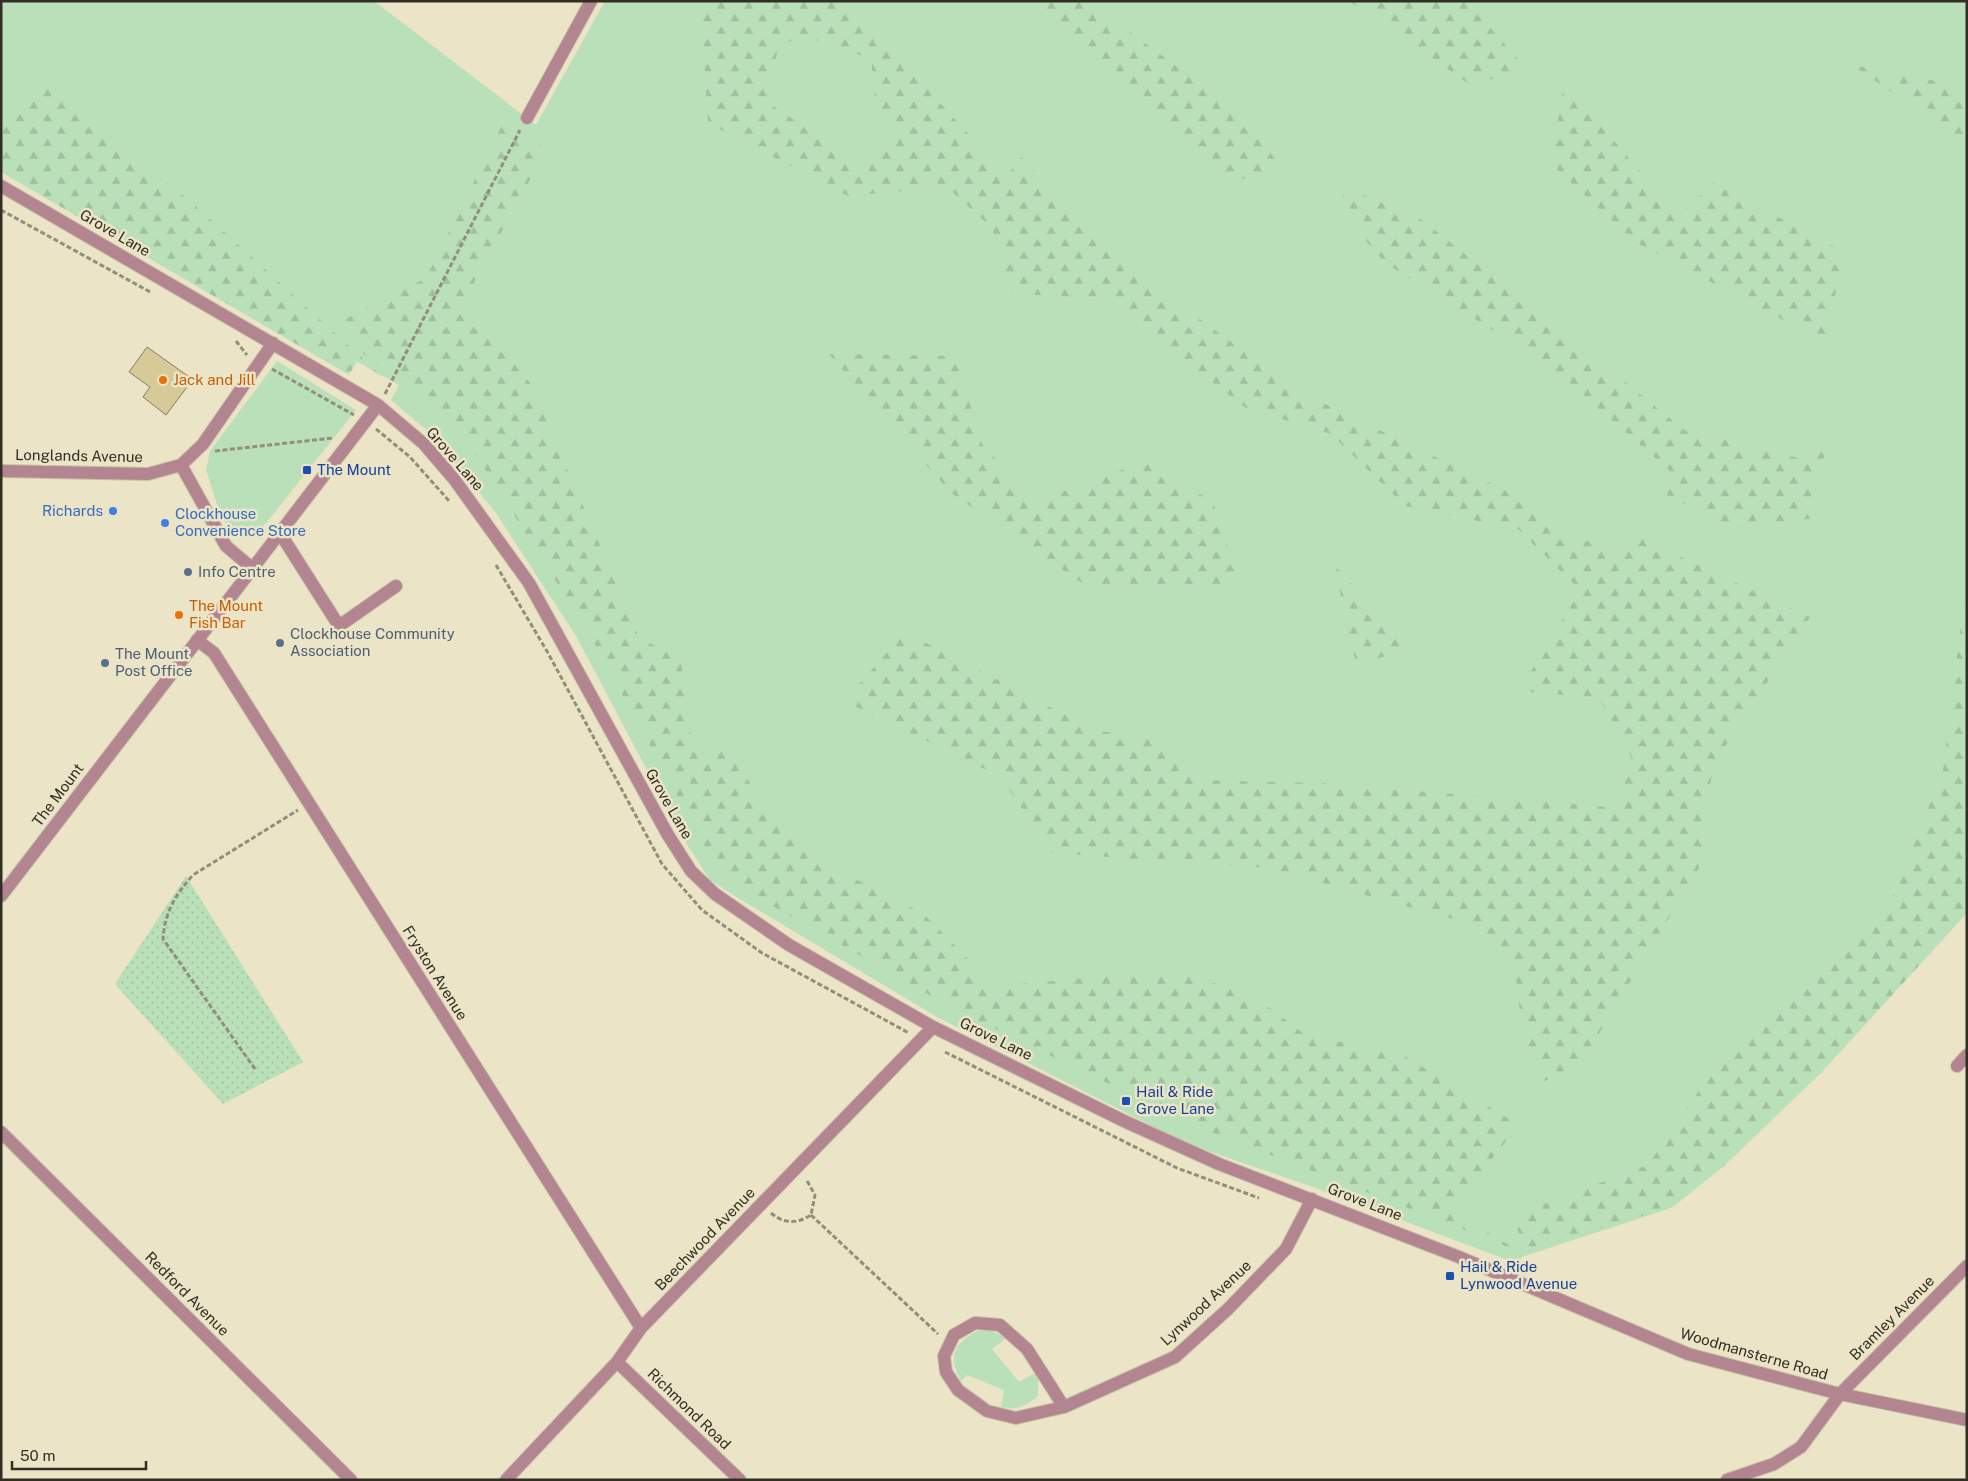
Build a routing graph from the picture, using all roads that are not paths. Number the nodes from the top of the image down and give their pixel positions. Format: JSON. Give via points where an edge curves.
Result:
{"nodes":[{"id":1,"x":591,"y":1,"type":"edge"},
{"id":2,"x":527,"y":118,"type":"road end"},
{"id":3,"x":1,"y":186,"type":"edge"},
{"id":4,"x":273,"y":343,"type":"junction"},
{"id":5,"x":378,"y":405,"type":"junction"},
{"id":6,"x":181,"y":465,"type":"junction"},
{"id":7,"x":1,"y":472,"type":"edge"},
{"id":8,"x":280,"y":533,"type":"junction"},
{"id":9,"x":252,"y":569,"type":"junction"},
{"id":10,"x":396,"y":586,"type":"dead end"},
{"id":11,"x":197,"y":640,"type":"junction"},
{"id":12,"x":1,"y":896,"type":"edge"},
{"id":13,"x":933,"y":1027,"type":"junction"},
{"id":14,"x":1967,"y":1056,"type":"edge"},
{"id":15,"x":1958,"y":1066,"type":"dead end"},
{"id":16,"x":1,"y":1132,"type":"edge"},
{"id":17,"x":1312,"y":1199,"type":"junction"},
{"id":18,"x":1458,"y":1256,"type":"joint"},
{"id":19,"x":1967,"y":1266,"type":"edge"},
{"id":20,"x":641,"y":1328,"type":"junction"},
{"id":21,"x":617,"y":1362,"type":"junction"},
{"id":22,"x":1840,"y":1394,"type":"junction"},
{"id":23,"x":1064,"y":1407,"type":"junction"},
{"id":24,"x":1967,"y":1420,"type":"edge"},
{"id":25,"x":351,"y":1480,"type":"edge"},
{"id":26,"x":506,"y":1480,"type":"edge"},
{"id":27,"x":740,"y":1480,"type":"edge"},
{"id":28,"x":1727,"y":1480,"type":"edge"}],
"edges":[{"from":1,"to":2,"type":"street"},
{"from":3,"to":4,"type":"street","name":"Grove Lane"},
{"from":4,"to":5,"type":"street","name":"Grove Lane"},
{"from":4,"to":6,"type":"street","name":"Longlands Avenue","via":[[203,444]]},
{"from":5,"to":8,"type":"street","name":"The Mount"},
{"from":5,"to":13,"type":"street","name":"Grove Lane","via":[[424,444],[454,479],[529,583],[691,871],[714,894],[788,945]]},
{"from":6,"to":7,"type":"street","name":"Longlands Avenue","via":[[148,474]]},
{"from":6,"to":9,"type":"street","via":[[226,546]]},
{"from":8,"to":9,"type":"street","name":"The Mount"},
{"from":8,"to":10,"type":"street","via":[[339,626]]},
{"from":9,"to":11,"type":"street","name":"The Mount"},
{"from":11,"to":12,"type":"street","name":"The Mount"},
{"from":11,"to":20,"type":"street","name":"Fryston Avenue","via":[[214,653]]},
{"from":13,"to":17,"type":"street","name":"Grove Lane","via":[[1124,1121],[1219,1164]]},
{"from":13,"to":20,"type":"street","name":"Beechwood Avenue"},
{"from":14,"to":15,"type":"street"},
{"from":16,"to":25,"type":"street","name":"Redford Avenue"},
{"from":17,"to":18,"type":"street","name":"Grove Lane"},
{"from":17,"to":23,"type":"street","name":"Lynwood Avenue","via":[[1286,1249],[1228,1309],[1175,1356]]},
{"from":18,"to":22,"type":"street","name":"Woodmansterne Road","via":[[1688,1354]]},
{"from":19,"to":22,"type":"street","name":"Bramley Avenue"},
{"from":20,"to":21,"type":"street","name":"Beechwood Avenue"},
{"from":21,"to":26,"type":"street","name":"Beechwood Avenue"},
{"from":21,"to":27,"type":"street","name":"Richmond Road"},
{"from":22,"to":24,"type":"street","name":"Woodmansterne Road"},
{"from":22,"to":28,"type":"street","name":"Bramley Avenue","via":[[1801,1447],[1774,1464]]},
{"from":23,"to":23,"type":"street","name":"Lynwood Avenue","via":[[1016,1418],[987,1411],[958,1390],[946,1372],[944,1356],[954,1335],[975,1323],[1000,1325],[1027,1349]]}]}
